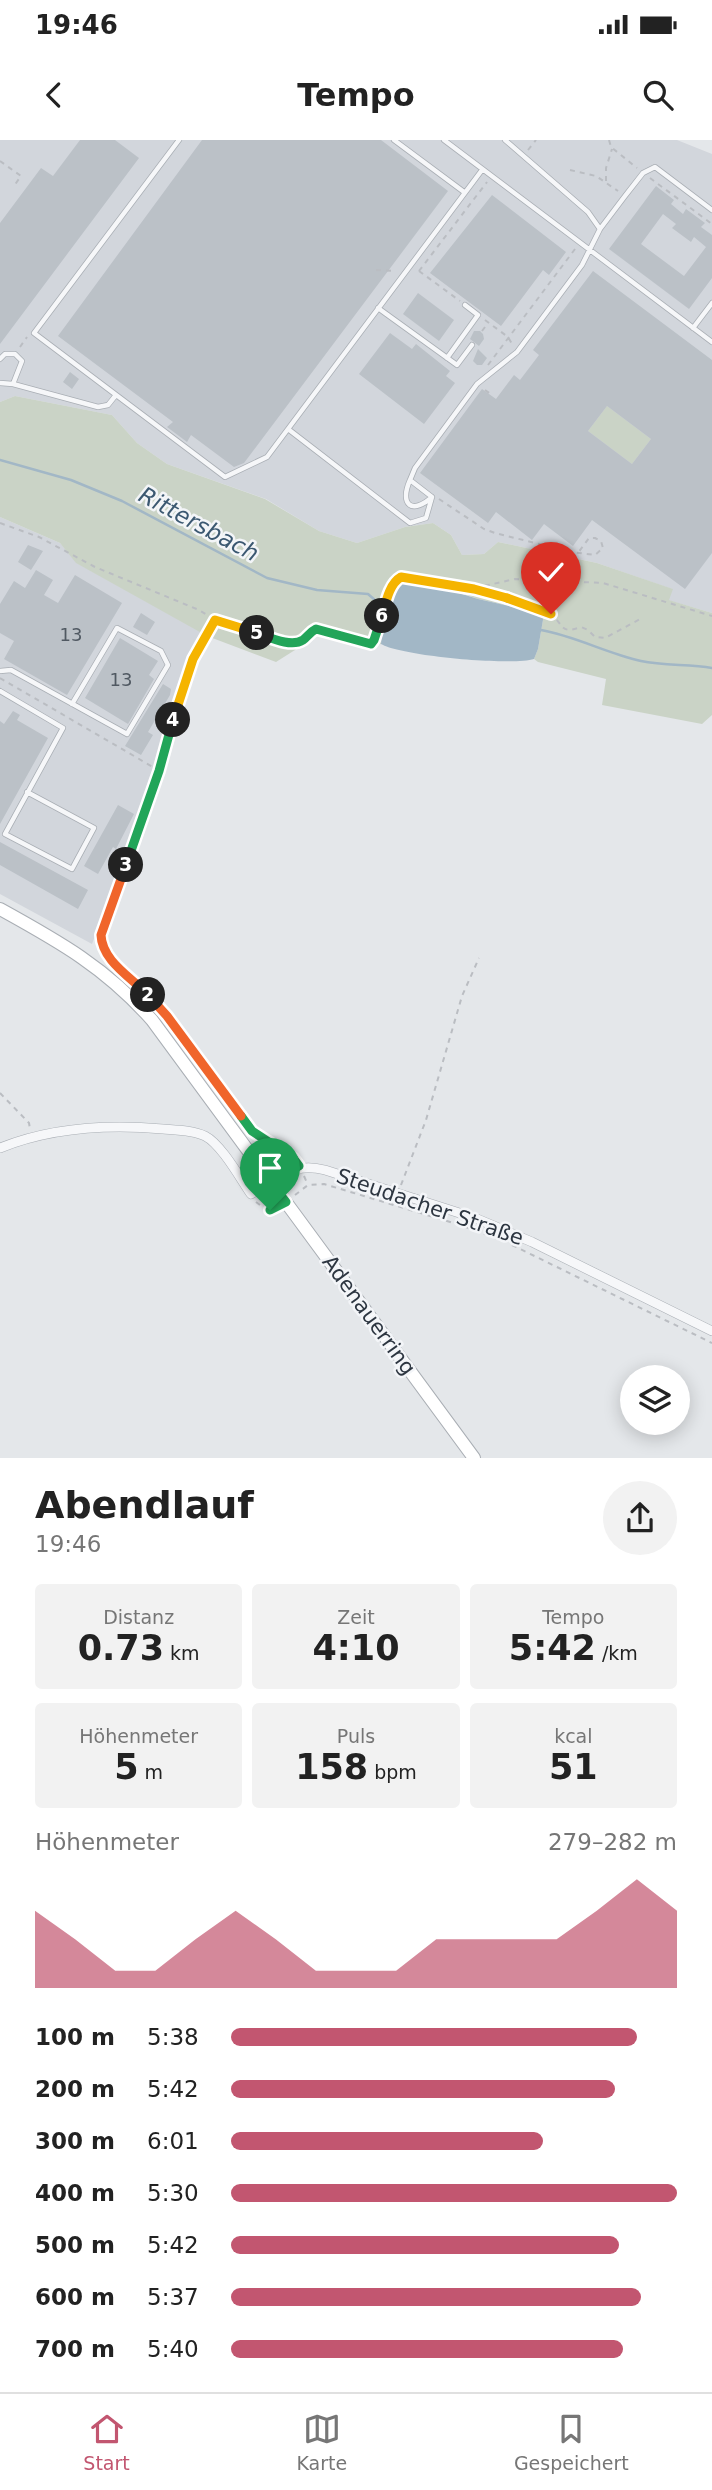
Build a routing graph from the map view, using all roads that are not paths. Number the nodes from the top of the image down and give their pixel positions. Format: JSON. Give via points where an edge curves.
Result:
{"nodes":[{"id":1,"x":179,"y":140,"type":"edge"},
{"id":2,"x":394,"y":140,"type":"edge"},
{"id":3,"x":444,"y":140,"type":"edge"},
{"id":4,"x":505,"y":140,"type":"edge"},
{"id":5,"x":482,"y":170,"type":"junction"},
{"id":6,"x":464,"y":192,"type":"junction"},
{"id":7,"x":712,"y":210,"type":"edge"},
{"id":8,"x":600,"y":229,"type":"junction"},
{"id":9,"x":589,"y":250,"type":"junction"},
{"id":10,"x":712,"y":303,"type":"edge"},
{"id":11,"x":465,"y":305,"type":"road end"},
{"id":12,"x":378,"y":308,"type":"junction"},
{"id":13,"x":693,"y":328,"type":"junction"},
{"id":14,"x":712,"y":342,"type":"edge"},
{"id":15,"x":472,"y":345,"type":"dead end"},
{"id":16,"x":447,"y":358,"type":"junction"},
{"id":17,"x":0,"y":359,"type":"edge"},
{"id":18,"x":0,"y":383,"type":"edge"},
{"id":19,"x":13,"y":384,"type":"junction"},
{"id":20,"x":116,"y":395,"type":"junction"},
{"id":21,"x":288,"y":429,"type":"junction"},
{"id":22,"x":410,"y":480,"type":"junction"},
{"id":23,"x":432,"y":497,"type":"junction"},
{"id":24,"x":0,"y":671,"type":"edge"},
{"id":25,"x":0,"y":691,"type":"edge"},
{"id":26,"x":72,"y":704,"type":"junction"},
{"id":27,"x":27,"y":792,"type":"junction"},
{"id":28,"x":0,"y":909,"type":"edge"},
{"id":29,"x":0,"y":1147,"type":"edge"},
{"id":30,"x":271,"y":1183,"type":"junction"},
{"id":31,"x":712,"y":1331,"type":"edge"},
{"id":32,"x":474,"y":1458,"type":"edge"}],
"edges":[{"from":1,"to":20,"type":"lane","via":[[34,333]]},
{"from":2,"to":6,"type":"lane"},
{"from":3,"to":5,"type":"lane"},
{"from":4,"to":8,"type":"lane","via":[[588,212]]},
{"from":5,"to":6,"type":"lane"},
{"from":5,"to":9,"type":"lane"},
{"from":6,"to":12,"type":"lane"},
{"from":7,"to":8,"type":"lane","via":[[655,167],[643,173]]},
{"from":8,"to":9,"type":"lane"},
{"from":9,"to":13,"type":"lane"},
{"from":9,"to":22,"type":"lane","via":[[517,352],[477,384]]},
{"from":10,"to":13,"type":"lane"},
{"from":11,"to":16,"type":"lane","via":[[478,315]]},
{"from":12,"to":16,"type":"lane"},
{"from":12,"to":21,"type":"lane"},
{"from":13,"to":14,"type":"lane"},
{"from":15,"to":16,"type":"lane","via":[[457,365]]},
{"from":17,"to":19,"type":"lane","via":[[15,354],[22,361]]},
{"from":18,"to":19,"type":"lane"},
{"from":19,"to":20,"type":"lane","via":[[98,407],[108,405]]},
{"from":20,"to":21,"type":"lane","via":[[225,477],[267,457]]},
{"from":21,"to":23,"type":"lane","via":[[410,523],[426,518]]},
{"from":22,"to":23,"type":"lane"},
{"from":22,"to":23,"type":"lane","via":[[404,496],[412,507]]},
{"from":24,"to":26,"type":"lane","via":[[11,670]]},
{"from":25,"to":27,"type":"lane","via":[[63,728]]},
{"from":26,"to":26,"type":"lane","via":[[117,628],[161,651],[168,665],[127,734]]},
{"from":27,"to":27,"type":"lane","via":[[5,834],[72,869],[94,828]]},
{"from":28,"to":30,"type":"main road","name":"Adenauerring","via":[[85,959],[139,1005]]},
{"from":29,"to":30,"type":"street","via":[[82,1127],[134,1126],[203,1135],[213,1141],[251,1194]]},
{"from":30,"to":31,"type":"street","name":"Steudacher Straße","via":[[299,1166],[312,1166],[475,1218]]},
{"from":30,"to":32,"type":"main road","name":"Adenauerring"}]}
